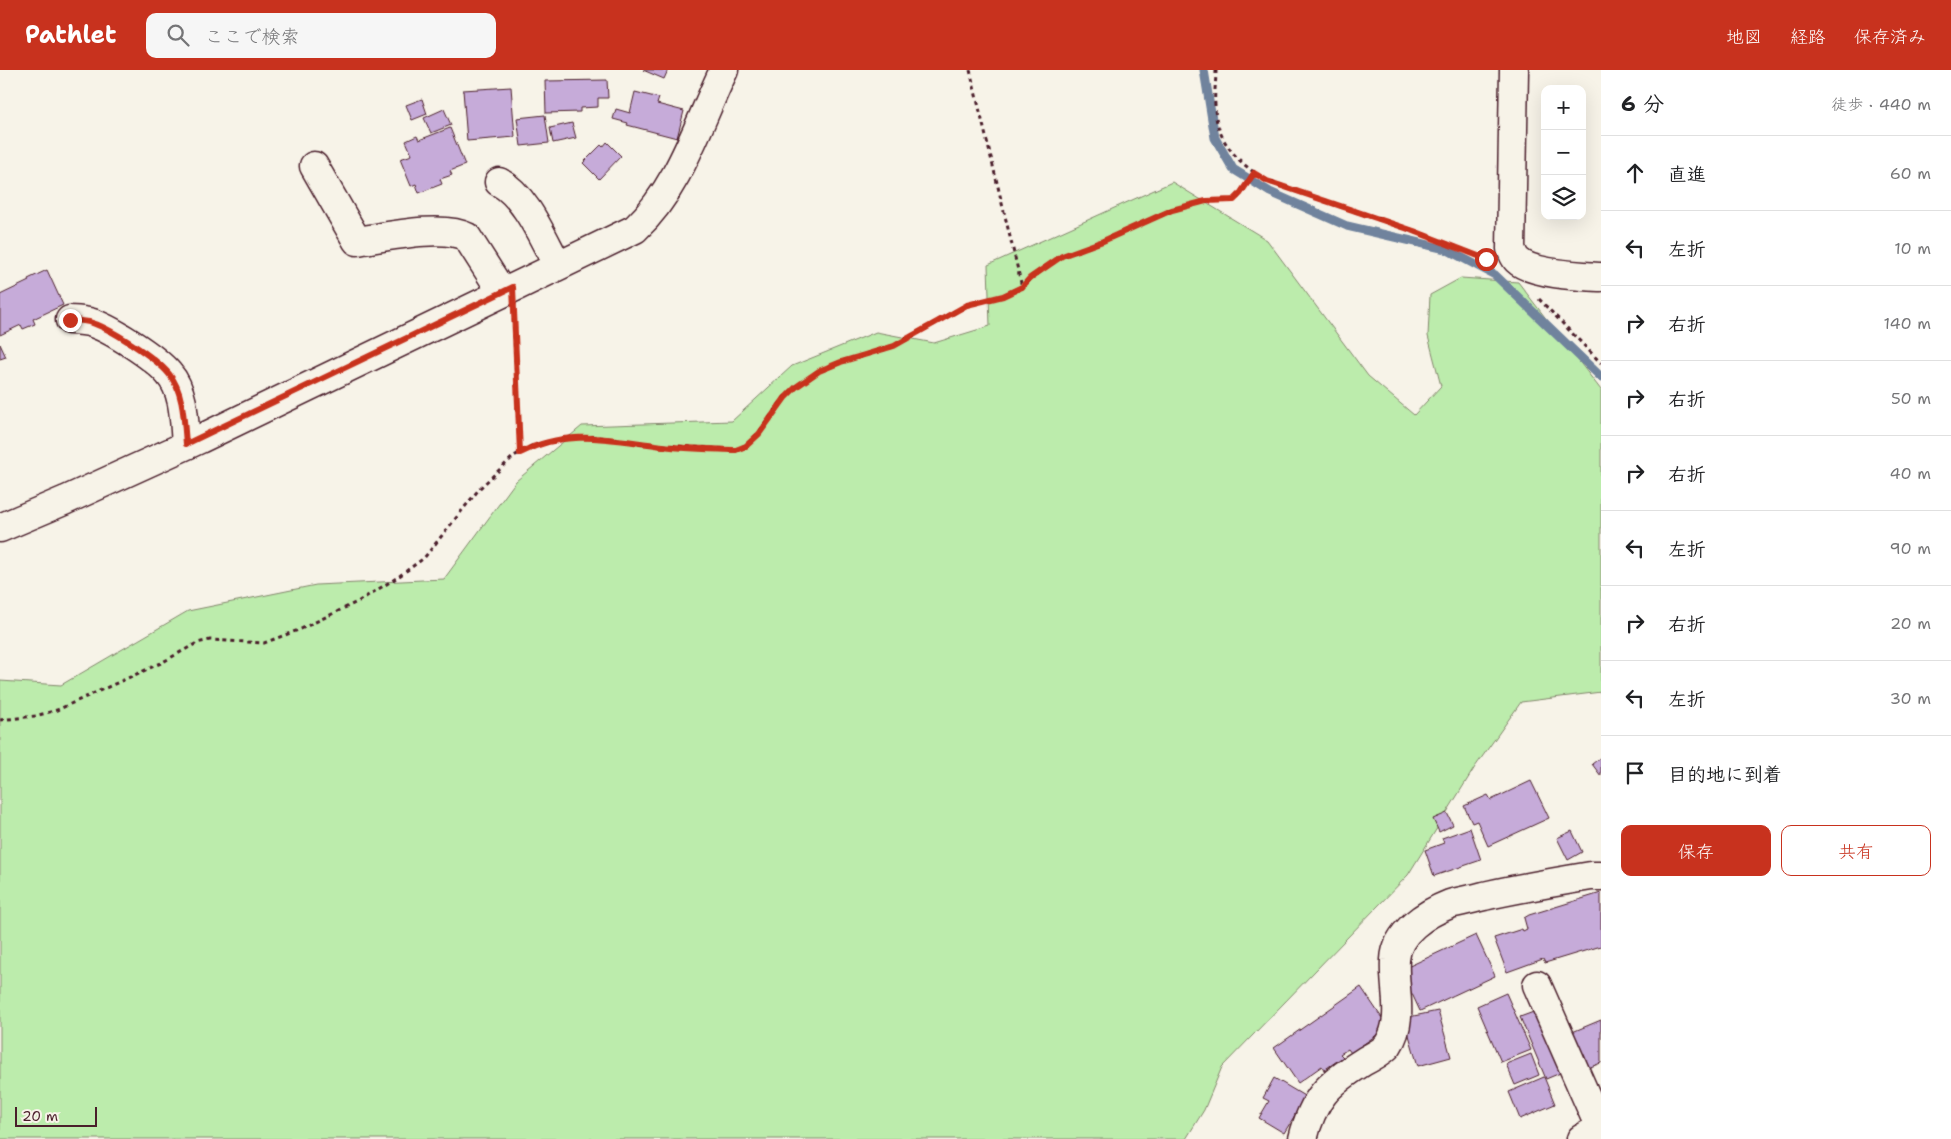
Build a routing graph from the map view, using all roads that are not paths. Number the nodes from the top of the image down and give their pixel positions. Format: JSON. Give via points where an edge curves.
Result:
{"nodes":[{"id":1,"x":724,"y":70,"type":"edge"},
{"id":2,"x":1514,"y":70,"type":"edge"},
{"id":3,"x":314,"y":166,"type":"dead end"},
{"id":4,"x":500,"y":182,"type":"dead end"},
{"id":5,"x":558,"y":266,"type":"junction"},
{"id":6,"x":1601,"y":276,"type":"edge"},
{"id":7,"x":507,"y":290,"type":"junction"},
{"id":8,"x":70,"y":320,"type":"dead end"},
{"id":9,"x":186,"y":444,"type":"junction"},
{"id":10,"x":0,"y":528,"type":"edge"},
{"id":11,"x":1601,"y":876,"type":"edge"},
{"id":12,"x":1537,"y":985,"type":"dead end"},
{"id":13,"x":1601,"y":1127,"type":"edge"},
{"id":14,"x":1303,"y":1139,"type":"edge"},
{"id":15,"x":1581,"y":1139,"type":"edge"}],
"edges":[{"from":1,"to":5,"type":"street","via":[[676,174],[648,217],[635,229]]},
{"from":2,"to":6,"type":"street","via":[[1511,249],[1507,263],[1523,264],[1555,274]]},
{"from":3,"to":7,"type":"street","via":[[357,241],[414,233],[460,234],[467,237]]},
{"from":4,"to":5,"type":"street","via":[[519,197]]},
{"from":5,"to":7,"type":"street"},
{"from":7,"to":9,"type":"street"},
{"from":8,"to":9,"type":"street","via":[[90,322],[106,330],[141,350],[170,374],[181,401]]},
{"from":9,"to":10,"type":"street"},
{"from":11,"to":14,"type":"street","via":[[1519,888],[1450,904],[1421,919],[1402,937],[1395,958],[1398,1008],[1395,1033],[1386,1047],[1337,1078],[1325,1090],[1310,1115]]},
{"from":12,"to":13,"type":"street"},
{"from":13,"to":15,"type":"street"}]}
